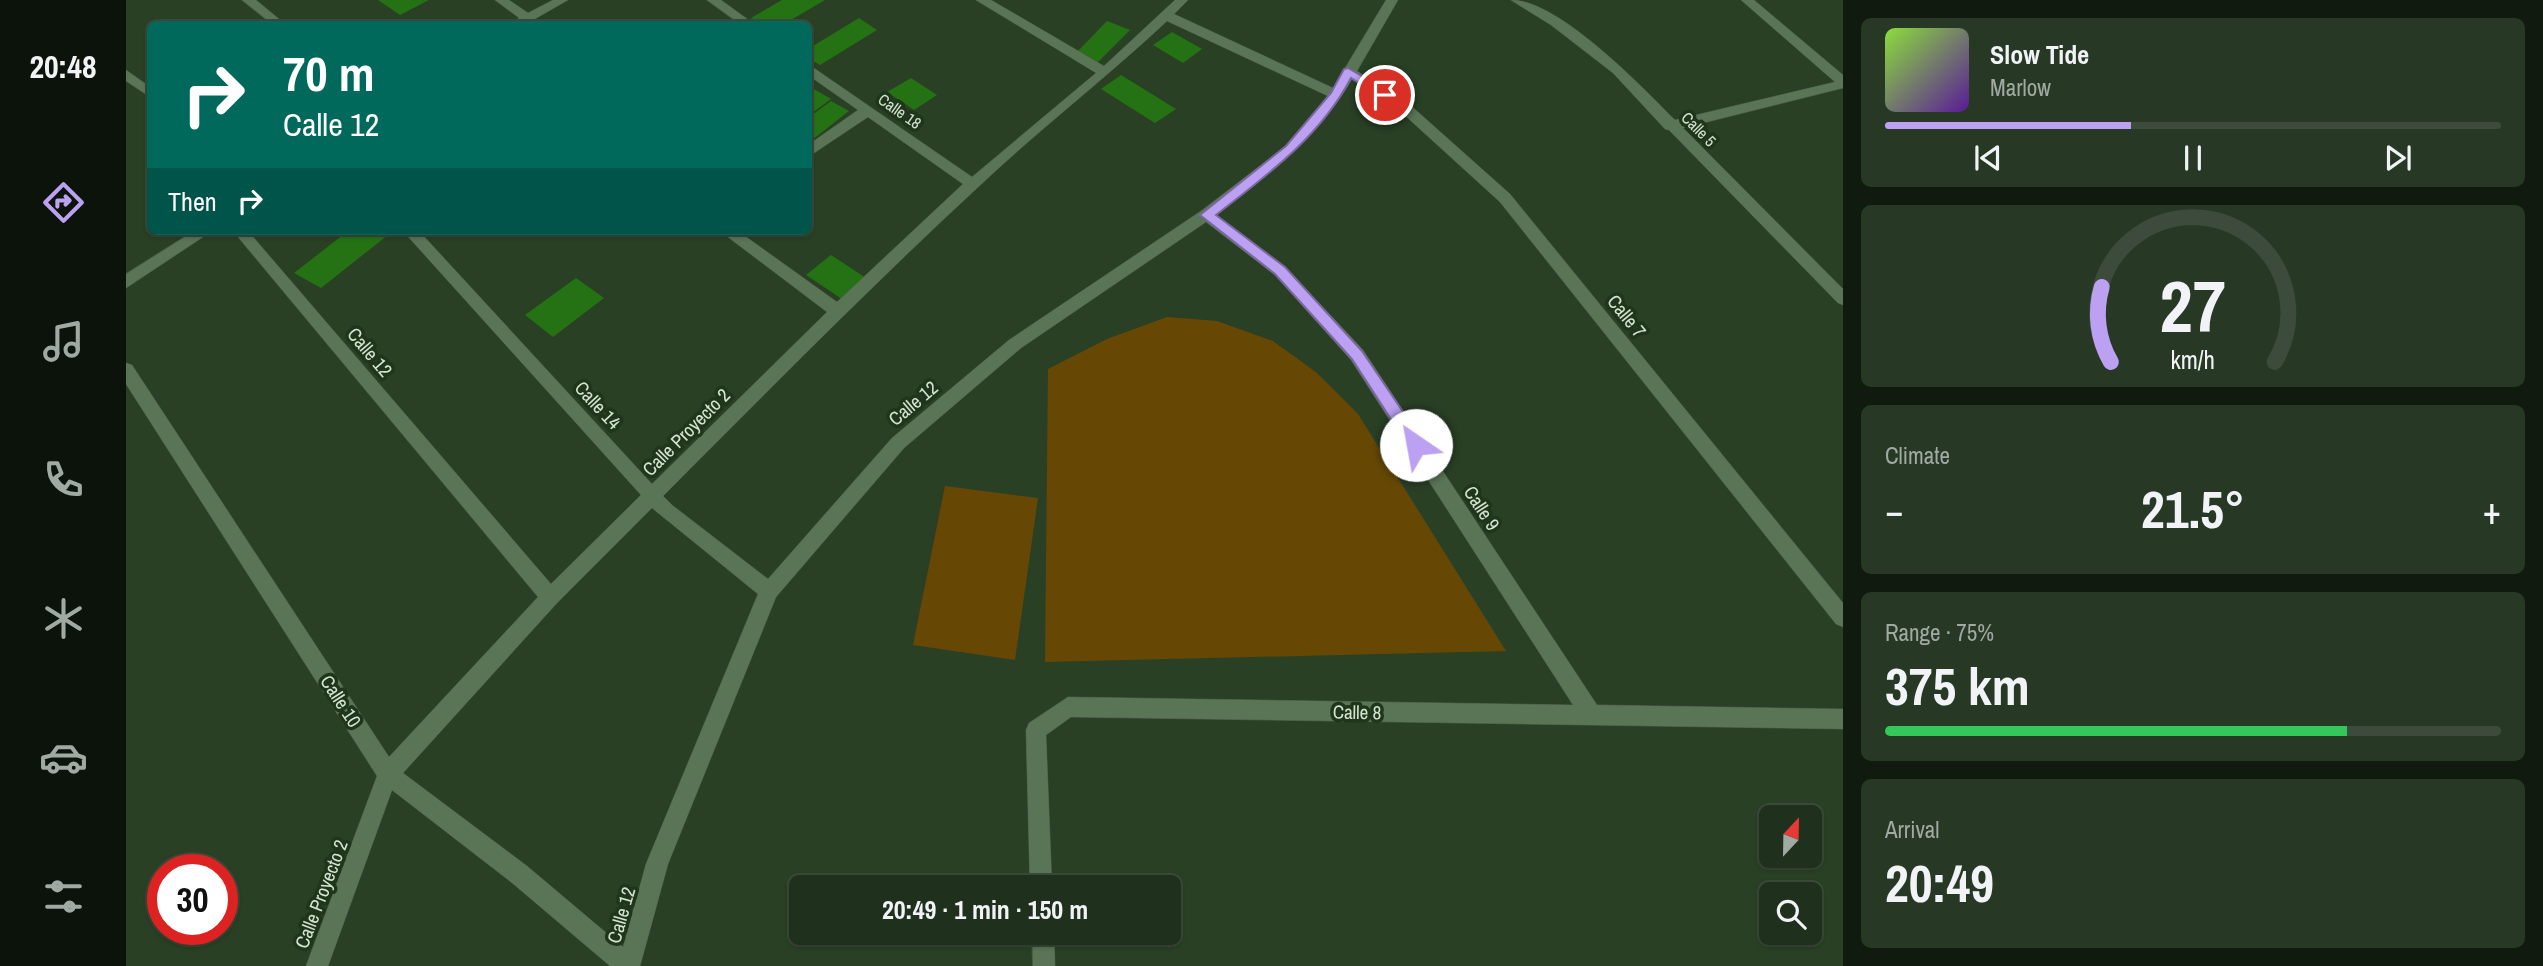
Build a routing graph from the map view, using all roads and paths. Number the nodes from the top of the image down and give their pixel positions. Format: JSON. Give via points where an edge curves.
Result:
{"nodes":[{"id":1,"x":248,"y":0,"type":"edge"},
{"id":2,"x":501,"y":0,"type":"edge"},
{"id":3,"x":562,"y":0,"type":"edge"},
{"id":4,"x":713,"y":0,"type":"edge"},
{"id":5,"x":982,"y":0,"type":"edge"},
{"id":6,"x":1182,"y":0,"type":"edge"},
{"id":7,"x":1392,"y":0,"type":"edge"},
{"id":8,"x":1517,"y":0,"type":"edge"},
{"id":9,"x":1747,"y":0,"type":"edge"},
{"id":10,"x":1167,"y":16,"type":"junction"},
{"id":11,"x":275,"y":21,"type":"edge"},
{"id":12,"x":522,"y":21,"type":"edge"},
{"id":13,"x":744,"y":21,"type":"edge"},
{"id":14,"x":812,"y":71,"type":"edge"},
{"id":15,"x":1348,"y":71,"type":"junction"},
{"id":16,"x":1105,"y":72,"type":"junction"},
{"id":17,"x":126,"y":74,"type":"edge"},
{"id":18,"x":1843,"y":83,"type":"edge"},
{"id":19,"x":147,"y":91,"type":"edge"},
{"id":20,"x":1336,"y":95,"type":"junction"},
{"id":21,"x":868,"y":110,"type":"junction"},
{"id":22,"x":1670,"y":126,"type":"junction"},
{"id":23,"x":812,"y":149,"type":"edge"},
{"id":24,"x":972,"y":184,"type":"junction"},
{"id":25,"x":1206,"y":215,"type":"junction"},
{"id":26,"x":199,"y":235,"type":"edge"},
{"id":27,"x":243,"y":235,"type":"edge"},
{"id":28,"x":415,"y":235,"type":"edge"},
{"id":29,"x":733,"y":235,"type":"edge"},
{"id":30,"x":126,"y":282,"type":"edge"},
{"id":31,"x":1843,"y":299,"type":"edge"},
{"id":32,"x":838,"y":311,"type":"junction"},
{"id":33,"x":126,"y":370,"type":"edge"},
{"id":34,"x":652,"y":494,"type":"junction"},
{"id":35,"x":769,"y":591,"type":"junction"},
{"id":36,"x":550,"y":597,"type":"junction"},
{"id":37,"x":1843,"y":618,"type":"edge"},
{"id":38,"x":1592,"y":716,"type":"junction"},
{"id":39,"x":1843,"y":719,"type":"edge"},
{"id":40,"x":388,"y":774,"type":"junction"},
{"id":41,"x":1041,"y":875,"type":"edge"},
{"id":42,"x":1043,"y":945,"type":"edge"},
{"id":43,"x":317,"y":966,"type":"edge"},
{"id":44,"x":628,"y":966,"type":"edge"},
{"id":45,"x":1044,"y":966,"type":"edge"}],
"edges":[{"from":1,"to":11,"type":"street"},
{"from":2,"to":12,"type":"street"},
{"from":3,"to":12,"type":"street"},
{"from":4,"to":13,"type":"street"},
{"from":5,"to":16,"type":"street"},
{"from":6,"to":10,"type":"street","name":"Calle Proyecto 2"},
{"from":7,"to":15,"type":"street","name":"Calle 12"},
{"from":8,"to":22,"type":"street","name":"Calle 5","via":[[1555,22],[1618,70]]},
{"from":9,"to":18,"type":"street"},
{"from":10,"to":16,"type":"street","name":"Calle Proyecto 2"},
{"from":10,"to":20,"type":"street"},
{"from":14,"to":21,"type":"street","name":"Calle 18"},
{"from":15,"to":20,"type":"street","name":"Calle 12"},
{"from":15,"to":37,"type":"street","name":"Calle 7","via":[[1404,107],[1505,198]]},
{"from":16,"to":24,"type":"street","name":"Calle Proyecto 2"},
{"from":17,"to":19,"type":"street"},
{"from":18,"to":22,"type":"street"},
{"from":20,"to":25,"type":"street","name":"Calle 12","via":[[1291,149]]},
{"from":21,"to":23,"type":"street"},
{"from":21,"to":24,"type":"street","name":"Calle 18"},
{"from":22,"to":31,"type":"street","name":"Calle 5"},
{"from":24,"to":32,"type":"street","name":"Calle Proyecto 2"},
{"from":25,"to":35,"type":"street","name":"Calle 12","via":[[1015,344],[898,443]]},
{"from":25,"to":38,"type":"street","name":"Calle 9","via":[[1280,271],[1357,355]]},
{"from":26,"to":30,"type":"street"},
{"from":27,"to":36,"type":"street","name":"Calle 12"},
{"from":28,"to":34,"type":"street","name":"Calle 14"},
{"from":29,"to":32,"type":"street"},
{"from":32,"to":34,"type":"street","name":"Calle Proyecto 2"},
{"from":33,"to":40,"type":"street","name":"Calle 10"},
{"from":34,"to":35,"type":"street","name":"Calle 14"},
{"from":34,"to":36,"type":"street","name":"Calle Proyecto 2"},
{"from":35,"to":44,"type":"street","name":"Calle 12","via":[[657,864]]},
{"from":36,"to":40,"type":"street","name":"Calle Proyecto 2"},
{"from":38,"to":39,"type":"street","name":"Calle 8"},
{"from":38,"to":41,"type":"street","name":"Calle 8","via":[[1068,707],[1036,730]]},
{"from":40,"to":43,"type":"street","name":"Calle Proyecto 2"},
{"from":40,"to":44,"type":"street","name":"Calle 10","via":[[519,874]]},
{"from":42,"to":45,"type":"street"}]}
